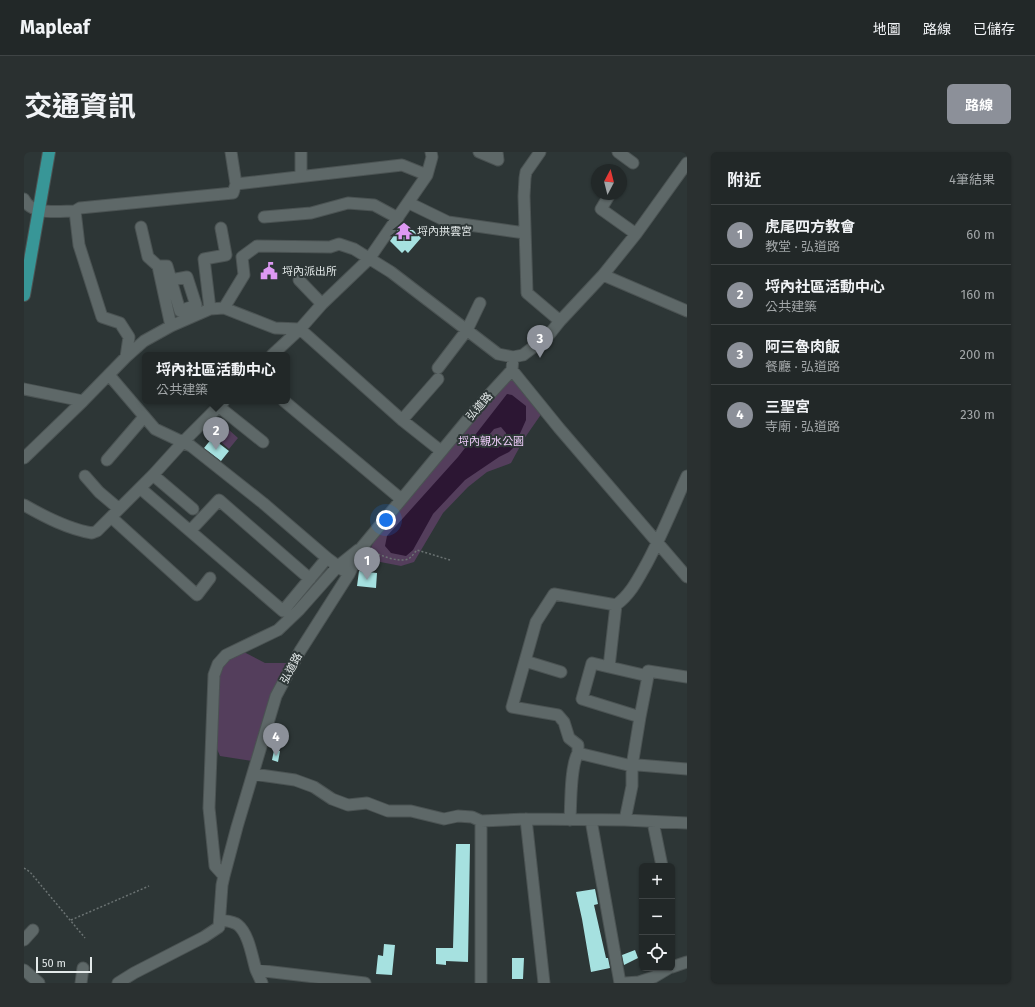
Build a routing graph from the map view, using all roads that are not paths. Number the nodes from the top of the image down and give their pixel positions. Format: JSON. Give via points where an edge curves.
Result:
{"nodes":[{"id":1,"x":49,"y":152,"type":"edge"},
{"id":2,"x":231,"y":152,"type":"edge"},
{"id":3,"x":301,"y":152,"type":"edge"},
{"id":4,"x":431,"y":152,"type":"edge"},
{"id":5,"x":479,"y":152,"type":"edge"},
{"id":6,"x":498,"y":152,"type":"edge"},
{"id":7,"x":540,"y":152,"type":"edge"},
{"id":8,"x":618,"y":152,"type":"edge"},
{"id":9,"x":633,"y":163,"type":"dead end"},
{"id":10,"x":687,"y":164,"type":"edge"},
{"id":11,"x":427,"y":175,"type":"junction"},
{"id":12,"x":301,"y":176,"type":"junction"},
{"id":13,"x":236,"y":184,"type":"junction"},
{"id":14,"x":24,"y":198,"type":"edge"},
{"id":15,"x":606,"y":200,"type":"edge"},
{"id":16,"x":409,"y":203,"type":"junction"},
{"id":17,"x":38,"y":211,"type":"junction"},
{"id":18,"x":75,"y":211,"type":"junction"},
{"id":19,"x":264,"y":217,"type":"dead end"},
{"id":20,"x":398,"y":218,"type":"junction"},
{"id":21,"x":142,"y":226,"type":"dead end"},
{"id":22,"x":221,"y":228,"type":"dead end"},
{"id":23,"x":525,"y":233,"type":"junction"},
{"id":24,"x":636,"y":234,"type":"junction"},
{"id":25,"x":28,"y":243,"type":"edge"},
{"id":26,"x":369,"y":259,"type":"junction"},
{"id":27,"x":158,"y":266,"type":"junction"},
{"id":28,"x":603,"y":275,"type":"junction"},
{"id":29,"x":171,"y":280,"type":"dead end"},
{"id":30,"x":299,"y":280,"type":"dead end"},
{"id":31,"x":24,"y":295,"type":"edge"},
{"id":32,"x":480,"y":303,"type":"dead end"},
{"id":33,"x":322,"y":304,"type":"junction"},
{"id":34,"x":224,"y":308,"type":"junction"},
{"id":35,"x":210,"y":309,"type":"junction"},
{"id":36,"x":687,"y":311,"type":"edge"},
{"id":37,"x":560,"y":321,"type":"junction"},
{"id":38,"x":172,"y":326,"type":"junction"},
{"id":39,"x":300,"y":329,"type":"junction"},
{"id":40,"x":466,"y":330,"type":"junction"},
{"id":41,"x":275,"y":352,"type":"edge"},
{"id":42,"x":126,"y":357,"type":"junction"},
{"id":43,"x":513,"y":357,"type":"junction"},
{"id":44,"x":438,"y":368,"type":"dead end"},
{"id":45,"x":512,"y":370,"type":"junction"},
{"id":46,"x":108,"y":375,"type":"junction"},
{"id":47,"x":438,"y":379,"type":"dead end"},
{"id":48,"x":24,"y":389,"type":"edge"},
{"id":49,"x":83,"y":401,"type":"junction"},
{"id":50,"x":221,"y":404,"type":"edge"},
{"id":51,"x":288,"y":404,"type":"edge"},
{"id":52,"x":144,"y":416,"type":"junction"},
{"id":53,"x":402,"y":420,"type":"junction"},
{"id":54,"x":183,"y":442,"type":"junction"},
{"id":55,"x":263,"y":442,"type":"dead end"},
{"id":56,"x":441,"y":451,"type":"junction"},
{"id":57,"x":24,"y":458,"type":"edge"},
{"id":58,"x":107,"y":460,"type":"dead end"},
{"id":59,"x":153,"y":475,"type":"junction"},
{"id":60,"x":85,"y":476,"type":"dead end"},
{"id":61,"x":687,"y":476,"type":"edge"},
{"id":62,"x":140,"y":488,"type":"junction"},
{"id":63,"x":401,"y":499,"type":"junction"},
{"id":64,"x":24,"y":505,"type":"edge"},
{"id":65,"x":119,"y":509,"type":"junction"},
{"id":66,"x":193,"y":509,"type":"dead end"},
{"id":67,"x":111,"y":517,"type":"junction"},
{"id":68,"x":190,"y":532,"type":"junction"},
{"id":69,"x":658,"y":544,"type":"junction"},
{"id":70,"x":362,"y":547,"type":"junction"},
{"id":71,"x":327,"y":558,"type":"junction"},
{"id":72,"x":338,"y":566,"type":"junction"},
{"id":73,"x":348,"y":574,"type":"junction"},
{"id":74,"x":687,"y":577,"type":"edge"},
{"id":75,"x":210,"y":578,"type":"dead end"},
{"id":76,"x":310,"y":579,"type":"junction"},
{"id":77,"x":616,"y":605,"type":"junction"},
{"id":78,"x":525,"y":661,"type":"junction"},
{"id":79,"x":609,"y":667,"type":"junction"},
{"id":80,"x":561,"y":672,"type":"dead end"},
{"id":81,"x":648,"y":676,"type":"junction"},
{"id":82,"x":687,"y":677,"type":"edge"},
{"id":83,"x":640,"y":717,"type":"junction"},
{"id":84,"x":578,"y":753,"type":"junction"},
{"id":85,"x":632,"y":766,"type":"junction"},
{"id":86,"x":687,"y":769,"type":"edge"},
{"id":87,"x":253,"y":774,"type":"junction"},
{"id":88,"x":526,"y":819,"type":"junction"},
{"id":89,"x":570,"y":820,"type":"junction"},
{"id":90,"x":591,"y":820,"type":"junction"},
{"id":91,"x":625,"y":820,"type":"junction"},
{"id":92,"x":482,"y":821,"type":"junction"},
{"id":93,"x":653,"y":822,"type":"junction"},
{"id":94,"x":687,"y":823,"type":"edge"},
{"id":95,"x":661,"y":863,"type":"edge"},
{"id":96,"x":224,"y":876,"type":"junction"},
{"id":97,"x":220,"y":920,"type":"junction"},
{"id":98,"x":33,"y":930,"type":"dead end"},
{"id":99,"x":24,"y":940,"type":"edge"},
{"id":100,"x":687,"y":962,"type":"edge"},
{"id":101,"x":675,"y":966,"type":"edge"},
{"id":102,"x":83,"y":968,"type":"dead end"},
{"id":103,"x":24,"y":970,"type":"edge"},
{"id":104,"x":256,"y":970,"type":"junction"},
{"id":105,"x":663,"y":971,"type":"edge"},
{"id":106,"x":39,"y":983,"type":"edge"},
{"id":107,"x":81,"y":983,"type":"edge"},
{"id":108,"x":118,"y":983,"type":"edge"},
{"id":109,"x":262,"y":983,"type":"edge"},
{"id":110,"x":365,"y":983,"type":"edge"},
{"id":111,"x":481,"y":983,"type":"edge"},
{"id":112,"x":544,"y":983,"type":"edge"},
{"id":113,"x":620,"y":983,"type":"edge"},
{"id":114,"x":626,"y":983,"type":"edge"}],
"edges":[{"from":1,"to":17,"type":"main road"},
{"from":2,"to":13,"type":"street"},
{"from":3,"to":12,"type":"street"},
{"from":4,"to":11,"type":"street"},
{"from":5,"to":6,"type":"street","via":[[498,160]]},
{"from":7,"to":23,"type":"street","via":[[526,172]]},
{"from":8,"to":9,"type":"street"},
{"from":10,"to":24,"type":"street"},
{"from":11,"to":12,"type":"street","via":[[402,165]]},
{"from":11,"to":16,"type":"street"},
{"from":12,"to":13,"type":"street"},
{"from":13,"to":18,"type":"street","via":[[233,193],[224,195],[80,208]]},
{"from":14,"to":17,"type":"street","via":[[26,204]]},
{"from":15,"to":24,"type":"street","via":[[601,209]]},
{"from":16,"to":20,"type":"street"},
{"from":16,"to":23,"type":"street","via":[[448,222]]},
{"from":17,"to":18,"type":"street"},
{"from":17,"to":25,"type":"main road"},
{"from":18,"to":42,"type":"street","via":[[79,245],[102,317],[120,323],[129,337]]},
{"from":19,"to":20,"type":"street","via":[[311,213],[348,203],[374,205]]},
{"from":20,"to":26,"type":"street"},
{"from":21,"to":27,"type":"street","via":[[148,257]]},
{"from":22,"to":35,"type":"street","via":[[226,254],[204,259]]},
{"from":23,"to":37,"type":"street","via":[[527,293]]},
{"from":24,"to":28,"type":"street"},
{"from":25,"to":31,"type":"main road"},
{"from":26,"to":33,"type":"street"},
{"from":26,"to":34,"type":"street","via":[[354,249],[339,244],[330,247],[257,246],[242,257],[244,275]]},
{"from":26,"to":40,"type":"street","via":[[391,272]]},
{"from":27,"to":29,"type":"street","via":[[167,266]]},
{"from":27,"to":38,"type":"street"},
{"from":28,"to":36,"type":"street"},
{"from":28,"to":37,"type":"street"},
{"from":30,"to":33,"type":"street"},
{"from":32,"to":40,"type":"street"},
{"from":33,"to":39,"type":"street"},
{"from":34,"to":35,"type":"street"},
{"from":34,"to":39,"type":"street","via":[[275,328]]},
{"from":35,"to":38,"type":"street"},
{"from":37,"to":43,"type":"street","via":[[533,349]]},
{"from":38,"to":42,"type":"street","via":[[144,341]]},
{"from":39,"to":41,"type":"street"},
{"from":39,"to":53,"type":"street"},
{"from":40,"to":43,"type":"street","via":[[498,354]]},
{"from":40,"to":44,"type":"street"},
{"from":42,"to":46,"type":"street"},
{"from":43,"to":45,"type":"street"},
{"from":45,"to":56,"type":"street","name":"弘道路"},
{"from":45,"to":69,"type":"street"},
{"from":46,"to":49,"type":"street"},
{"from":46,"to":52,"type":"street"},
{"from":47,"to":53,"type":"street"},
{"from":48,"to":49,"type":"street"},
{"from":49,"to":57,"type":"street"},
{"from":50,"to":54,"type":"street"},
{"from":50,"to":55,"type":"street"},
{"from":51,"to":63,"type":"street"},
{"from":52,"to":54,"type":"street","via":[[155,429]]},
{"from":52,"to":58,"type":"street"},
{"from":53,"to":56,"type":"street"},
{"from":54,"to":59,"type":"street"},
{"from":54,"to":71,"type":"street"},
{"from":56,"to":63,"type":"street","name":"弘道路"},
{"from":59,"to":62,"type":"street"},
{"from":59,"to":66,"type":"street"},
{"from":60,"to":65,"type":"street"},
{"from":61,"to":69,"type":"street"},
{"from":62,"to":65,"type":"street"},
{"from":62,"to":68,"type":"street"},
{"from":63,"to":70,"type":"street","name":"弘道路"},
{"from":64,"to":67,"type":"street","via":[[66,526],[92,533]]},
{"from":65,"to":67,"type":"street"},
{"from":67,"to":75,"type":"street","via":[[197,594]]},
{"from":68,"to":76,"type":"street","via":[[219,500]]},
{"from":68,"to":76,"type":"street","via":[[283,611]]},
{"from":69,"to":74,"type":"street"},
{"from":69,"to":77,"type":"street","via":[[633,589]]},
{"from":70,"to":72,"type":"street"},
{"from":70,"to":73,"type":"street","name":"弘道路"},
{"from":71,"to":72,"type":"street"},
{"from":71,"to":76,"type":"street"},
{"from":72,"to":73,"type":"street"},
{"from":72,"to":96,"type":"street","via":[[278,630],[226,655],[218,664],[214,675],[208,808],[215,866]]},
{"from":73,"to":87,"type":"street","name":"弘道路","via":[[300,650],[276,696]]},
{"from":77,"to":78,"type":"street","via":[[554,594],[536,622]]},
{"from":77,"to":79,"type":"street"},
{"from":78,"to":80,"type":"street"},
{"from":78,"to":84,"type":"street","via":[[512,707],[558,715],[564,722],[569,738],[578,745]]},
{"from":79,"to":81,"type":"street"},
{"from":79,"to":83,"type":"street","via":[[592,663],[582,699]]},
{"from":81,"to":82,"type":"street","via":[[648,671]]},
{"from":81,"to":83,"type":"street"},
{"from":83,"to":85,"type":"street"},
{"from":84,"to":85,"type":"street"},
{"from":84,"to":89,"type":"street","via":[[575,758]]},
{"from":85,"to":86,"type":"street"},
{"from":85,"to":91,"type":"street","via":[[632,786]]},
{"from":87,"to":92,"type":"street","via":[[295,780],[348,805],[367,802],[388,811],[411,811],[444,819],[472,817]]},
{"from":87,"to":96,"type":"street","name":"弘道路"},
{"from":88,"to":89,"type":"street"},
{"from":88,"to":92,"type":"street"},
{"from":88,"to":112,"type":"street"},
{"from":89,"to":90,"type":"street"},
{"from":90,"to":91,"type":"street"},
{"from":90,"to":113,"type":"street"},
{"from":91,"to":93,"type":"street"},
{"from":92,"to":111,"type":"street"},
{"from":93,"to":94,"type":"street"},
{"from":93,"to":95,"type":"street"},
{"from":96,"to":97,"type":"street","name":"弘道路"},
{"from":97,"to":104,"type":"street","via":[[231,921],[239,926],[247,938]]},
{"from":97,"to":108,"type":"street","via":[[219,927],[209,934]]},
{"from":98,"to":99,"type":"street"},
{"from":100,"to":101,"type":"street"},
{"from":102,"to":107,"type":"street"},
{"from":103,"to":106,"type":"street"},
{"from":104,"to":109,"type":"street"},
{"from":104,"to":110,"type":"street"},
{"from":105,"to":114,"type":"street","via":[[654,977]]}]}
